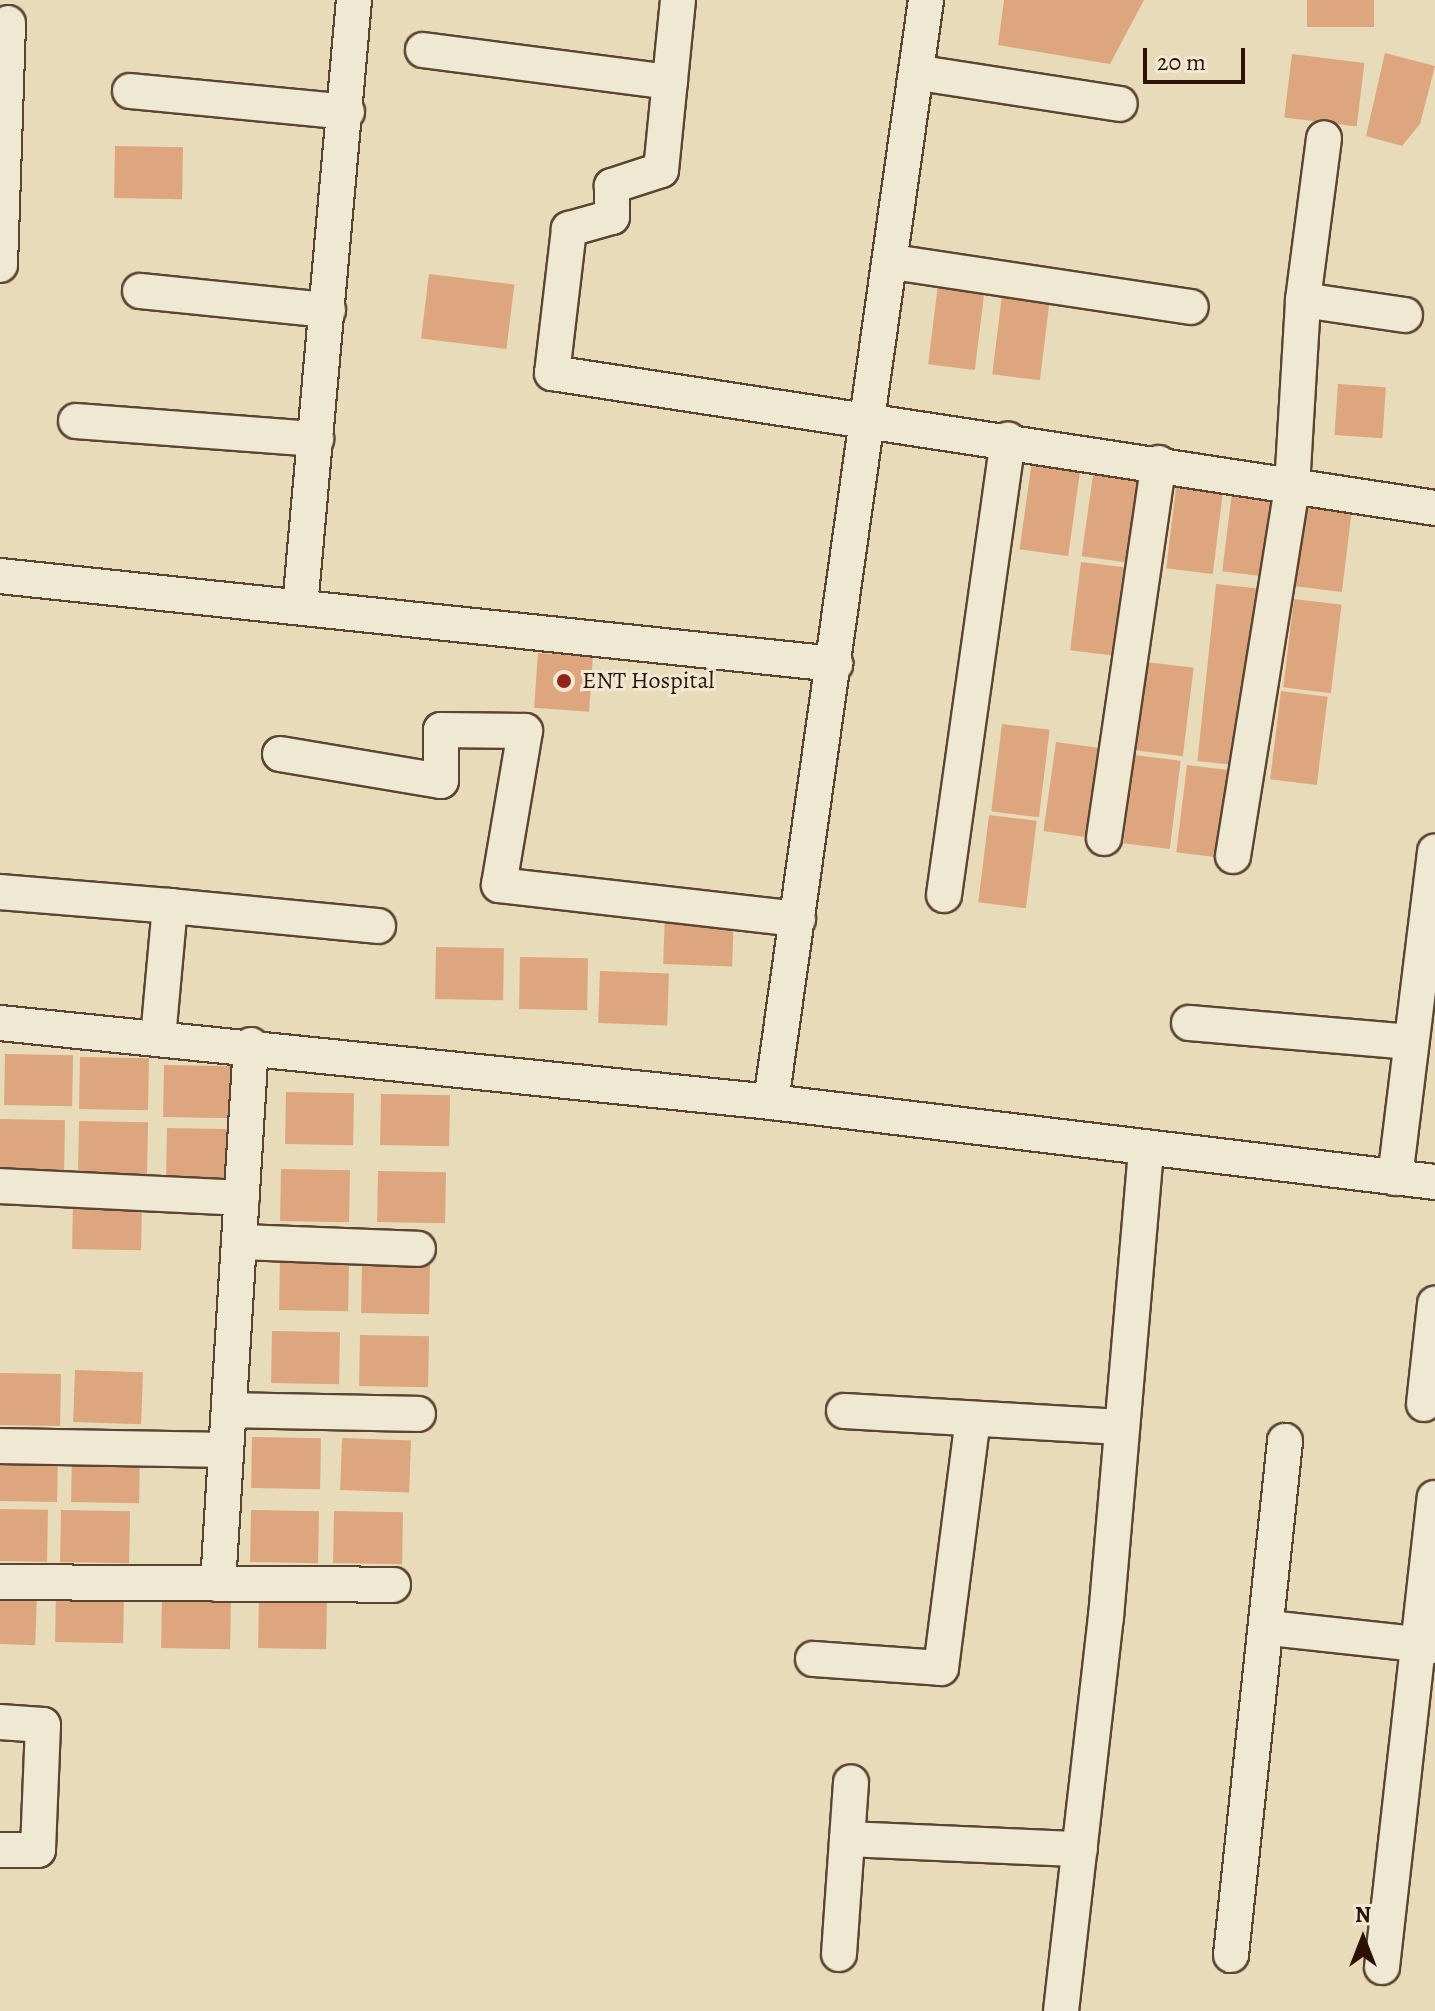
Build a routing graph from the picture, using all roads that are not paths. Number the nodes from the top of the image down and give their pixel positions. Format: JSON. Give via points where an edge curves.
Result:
{"nodes":[{"id":1,"x":354,"y":0,"type":"edge"},
{"id":2,"x":678,"y":0,"type":"edge"},
{"id":3,"x":926,"y":0,"type":"edge"},
{"id":4,"x":8,"y":23,"type":"dead end"},
{"id":5,"x":423,"y":50,"type":"dead end"},
{"id":6,"x":920,"y":73,"type":"junction"},
{"id":7,"x":670,"y":82,"type":"junction"},
{"id":8,"x":130,"y":91,"type":"dead end"},
{"id":9,"x":1120,"y":104,"type":"dead end"},
{"id":10,"x":347,"y":112,"type":"junction"},
{"id":11,"x":1324,"y":138,"type":"dead end"},
{"id":12,"x":1,"y":184,"type":"edge"},
{"id":13,"x":893,"y":262,"type":"junction"},
{"id":14,"x":0,"y":265,"type":"edge"},
{"id":15,"x":140,"y":291,"type":"dead end"},
{"id":16,"x":1303,"y":300,"type":"junction"},
{"id":17,"x":1191,"y":307,"type":"dead end"},
{"id":18,"x":328,"y":310,"type":"junction"},
{"id":19,"x":1405,"y":315,"type":"dead end"},
{"id":20,"x":870,"y":417,"type":"junction"},
{"id":21,"x":76,"y":421,"type":"dead end"},
{"id":22,"x":316,"y":439,"type":"junction"},
{"id":23,"x":1008,"y":439,"type":"junction"},
{"id":24,"x":1159,"y":463,"type":"junction"},
{"id":25,"x":1292,"y":487,"type":"junction"},
{"id":26,"x":1435,"y":508,"type":"edge"},
{"id":27,"x":0,"y":576,"type":"edge"},
{"id":28,"x":300,"y":607,"type":"junction"},
{"id":29,"x":835,"y":664,"type":"junction"},
{"id":30,"x":280,"y":754,"type":"dead end"},
{"id":31,"x":1104,"y":838,"type":"dead end"},
{"id":32,"x":1435,"y":851,"type":"edge"},
{"id":33,"x":1233,"y":856,"type":"dead end"},
{"id":34,"x":0,"y":892,"type":"edge"},
{"id":35,"x":944,"y":895,"type":"dead end"},
{"id":36,"x":170,"y":906,"type":"junction"},
{"id":37,"x":798,"y":919,"type":"junction"},
{"id":38,"x":378,"y":926,"type":"dead end"},
{"id":39,"x":0,"y":1023,"type":"edge"},
{"id":40,"x":1189,"y":1023,"type":"dead end"},
{"id":41,"x":1420,"y":1032,"type":"edge"},
{"id":42,"x":158,"y":1037,"type":"junction"},
{"id":43,"x":251,"y":1045,"type":"junction"},
{"id":44,"x":771,"y":1102,"type":"junction"},
{"id":45,"x":1146,"y":1152,"type":"junction"},
{"id":46,"x":1395,"y":1178,"type":"junction"},
{"id":47,"x":1435,"y":1182,"type":"edge"},
{"id":48,"x":0,"y":1186,"type":"edge"},
{"id":49,"x":242,"y":1198,"type":"junction"},
{"id":50,"x":239,"y":1242,"type":"junction"},
{"id":51,"x":418,"y":1249,"type":"dead end"},
{"id":52,"x":1435,"y":1304,"type":"edge"},
{"id":53,"x":1424,"y":1404,"type":"dead end"},
{"id":54,"x":229,"y":1410,"type":"junction"},
{"id":55,"x":844,"y":1411,"type":"dead end"},
{"id":56,"x":418,"y":1414,"type":"dead end"},
{"id":57,"x":973,"y":1419,"type":"junction"},
{"id":58,"x":1122,"y":1427,"type":"junction"},
{"id":59,"x":1285,"y":1441,"type":"dead end"},
{"id":60,"x":0,"y":1446,"type":"edge"},
{"id":61,"x":226,"y":1450,"type":"junction"},
{"id":62,"x":1435,"y":1498,"type":"edge"},
{"id":63,"x":0,"y":1582,"type":"edge"},
{"id":64,"x":218,"y":1584,"type":"junction"},
{"id":65,"x":393,"y":1585,"type":"dead end"},
{"id":66,"x":1269,"y":1628,"type":"junction"},
{"id":67,"x":1425,"y":1644,"type":"edge"},
{"id":68,"x":813,"y":1659,"type":"dead end"},
{"id":69,"x":0,"y":1722,"type":"edge"},
{"id":70,"x":851,"y":1782,"type":"dead end"},
{"id":71,"x":847,"y":1839,"type":"junction"},
{"id":72,"x":1080,"y":1849,"type":"junction"},
{"id":73,"x":0,"y":1850,"type":"edge"},
{"id":74,"x":839,"y":1954,"type":"dead end"},
{"id":75,"x":1231,"y":1955,"type":"dead end"},
{"id":76,"x":1382,"y":1967,"type":"dead end"},
{"id":77,"x":1061,"y":2011,"type":"edge"}],
"edges":[{"from":1,"to":10,"type":"street"},
{"from":2,"to":7,"type":"street"},
{"from":3,"to":6,"type":"street"},
{"from":4,"to":12,"type":"street"},
{"from":5,"to":7,"type":"street"},
{"from":6,"to":9,"type":"street"},
{"from":6,"to":13,"type":"street"},
{"from":7,"to":20,"type":"street","via":[[661,170],[612,186],[612,217],[569,229],[552,373]]},
{"from":8,"to":10,"type":"street"},
{"from":10,"to":18,"type":"street"},
{"from":11,"to":16,"type":"street"},
{"from":12,"to":14,"type":"street"},
{"from":13,"to":17,"type":"street"},
{"from":13,"to":20,"type":"street"},
{"from":15,"to":18,"type":"street"},
{"from":16,"to":19,"type":"street"},
{"from":16,"to":25,"type":"street"},
{"from":18,"to":22,"type":"street"},
{"from":20,"to":23,"type":"street"},
{"from":20,"to":29,"type":"street"},
{"from":21,"to":22,"type":"street"},
{"from":22,"to":28,"type":"street"},
{"from":23,"to":24,"type":"street"},
{"from":23,"to":35,"type":"street"},
{"from":24,"to":25,"type":"street"},
{"from":24,"to":31,"type":"street"},
{"from":25,"to":26,"type":"street"},
{"from":25,"to":33,"type":"street"},
{"from":27,"to":28,"type":"street"},
{"from":28,"to":29,"type":"street"},
{"from":29,"to":37,"type":"street"},
{"from":30,"to":37,"type":"street","via":[[441,781],[441,730],[525,731],[499,885]]},
{"from":32,"to":41,"type":"street"},
{"from":34,"to":36,"type":"street"},
{"from":36,"to":38,"type":"street"},
{"from":36,"to":42,"type":"street"},
{"from":37,"to":44,"type":"street"},
{"from":39,"to":42,"type":"street"},
{"from":40,"to":41,"type":"street"},
{"from":41,"to":46,"type":"street"},
{"from":42,"to":43,"type":"street"},
{"from":43,"to":44,"type":"street"},
{"from":43,"to":49,"type":"street"},
{"from":44,"to":45,"type":"street"},
{"from":45,"to":46,"type":"street"},
{"from":45,"to":58,"type":"street"},
{"from":46,"to":47,"type":"street"},
{"from":48,"to":49,"type":"street"},
{"from":49,"to":50,"type":"street"},
{"from":50,"to":51,"type":"street"},
{"from":50,"to":54,"type":"street"},
{"from":52,"to":53,"type":"street"},
{"from":54,"to":56,"type":"street"},
{"from":54,"to":61,"type":"street"},
{"from":55,"to":57,"type":"street"},
{"from":57,"to":58,"type":"street"},
{"from":57,"to":68,"type":"street","via":[[941,1668]]},
{"from":58,"to":72,"type":"street"},
{"from":59,"to":66,"type":"street"},
{"from":60,"to":61,"type":"street"},
{"from":61,"to":64,"type":"street"},
{"from":62,"to":67,"type":"street"},
{"from":63,"to":64,"type":"street"},
{"from":64,"to":65,"type":"street"},
{"from":66,"to":67,"type":"street"},
{"from":66,"to":75,"type":"street"},
{"from":67,"to":76,"type":"street"},
{"from":69,"to":73,"type":"street","via":[[43,1725],[38,1850]]},
{"from":70,"to":71,"type":"street"},
{"from":71,"to":72,"type":"street"},
{"from":71,"to":74,"type":"street"},
{"from":72,"to":77,"type":"street"}]}
